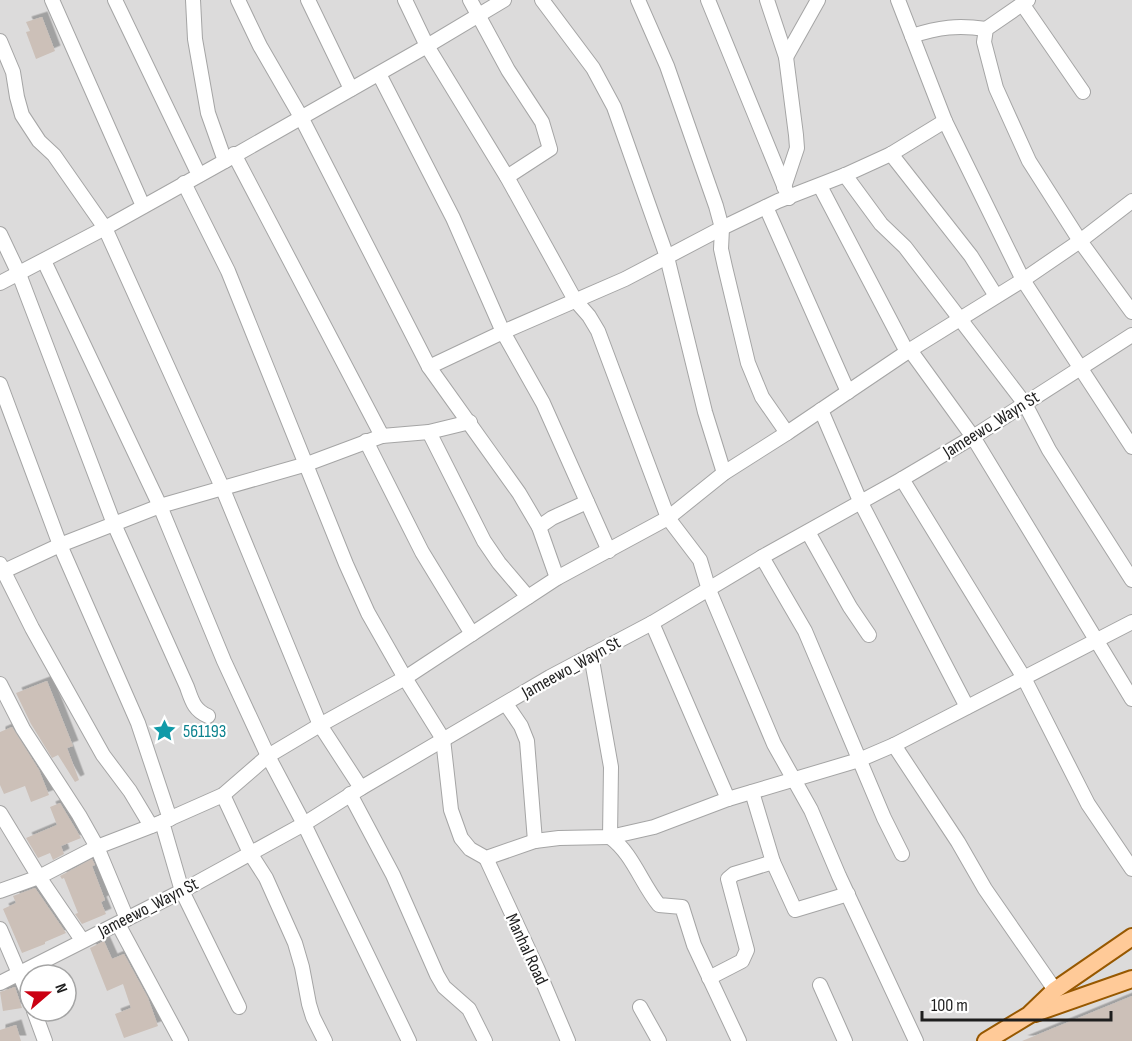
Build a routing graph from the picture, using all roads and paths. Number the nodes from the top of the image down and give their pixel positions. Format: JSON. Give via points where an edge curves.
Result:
{"nodes":[{"id":1,"x":52,"y":0,"type":"edge"},
{"id":2,"x":114,"y":0,"type":"edge"},
{"id":3,"x":193,"y":0,"type":"edge"},
{"id":4,"x":238,"y":0,"type":"edge"},
{"id":5,"x":308,"y":0,"type":"edge"},
{"id":6,"x":405,"y":0,"type":"edge"},
{"id":7,"x":470,"y":0,"type":"edge"},
{"id":8,"x":504,"y":0,"type":"edge"},
{"id":9,"x":542,"y":0,"type":"edge"},
{"id":10,"x":638,"y":0,"type":"edge"},
{"id":11,"x":708,"y":0,"type":"edge"},
{"id":12,"x":767,"y":0,"type":"edge"},
{"id":13,"x":818,"y":0,"type":"edge"},
{"id":14,"x":898,"y":0,"type":"edge"},
{"id":15,"x":1026,"y":3,"type":"edge"},
{"id":16,"x":478,"y":16,"type":"junction"},
{"id":17,"x":986,"y":29,"type":"junction"},
{"id":18,"x":912,"y":36,"type":"junction"},
{"id":19,"x":0,"y":41,"type":"edge"},
{"id":20,"x":427,"y":46,"type":"junction"},
{"id":21,"x":786,"y":57,"type":"junction"},
{"id":22,"x":379,"y":74,"type":"junction"},
{"id":23,"x":351,"y":89,"type":"junction"},
{"id":24,"x":1083,"y":92,"type":"dead end"},
{"id":25,"x":301,"y":117,"type":"junction"},
{"id":26,"x":945,"y":122,"type":"junction"},
{"id":27,"x":891,"y":154,"type":"junction"},
{"id":28,"x":230,"y":158,"type":"junction"},
{"id":29,"x":199,"y":175,"type":"junction"},
{"id":30,"x":845,"y":175,"type":"junction"},
{"id":31,"x":507,"y":177,"type":"junction"},
{"id":32,"x":184,"y":183,"type":"junction"},
{"id":33,"x":820,"y":186,"type":"junction"},
{"id":34,"x":787,"y":192,"type":"junction"},
{"id":35,"x":1132,"y":201,"type":"edge"},
{"id":36,"x":143,"y":206,"type":"junction"},
{"id":37,"x":766,"y":207,"type":"junction"},
{"id":38,"x":105,"y":228,"type":"junction"},
{"id":39,"x":722,"y":228,"type":"junction"},
{"id":40,"x":0,"y":234,"type":"edge"},
{"id":41,"x":1080,"y":241,"type":"junction"},
{"id":42,"x":667,"y":257,"type":"junction"},
{"id":43,"x":44,"y":261,"type":"junction"},
{"id":44,"x":19,"y":274,"type":"junction"},
{"id":45,"x":1023,"y":280,"type":"junction"},
{"id":46,"x":0,"y":283,"type":"edge"},
{"id":47,"x":996,"y":296,"type":"junction"},
{"id":48,"x":575,"y":300,"type":"junction"},
{"id":49,"x":1132,"y":312,"type":"edge"},
{"id":50,"x":960,"y":320,"type":"junction"},
{"id":51,"x":503,"y":332,"type":"junction"},
{"id":52,"x":1132,"y":335,"type":"edge"},
{"id":53,"x":909,"y":351,"type":"junction"},
{"id":54,"x":429,"y":367,"type":"junction"},
{"id":55,"x":1081,"y":369,"type":"junction"},
{"id":56,"x":0,"y":384,"type":"edge"},
{"id":57,"x":848,"y":392,"type":"junction"},
{"id":58,"x":1025,"y":404,"type":"junction"},
{"id":59,"x":822,"y":410,"type":"junction"},
{"id":60,"x":470,"y":422,"type":"junction"},
{"id":61,"x":429,"y":432,"type":"junction"},
{"id":62,"x":787,"y":433,"type":"junction"},
{"id":63,"x":382,"y":436,"type":"junction"},
{"id":64,"x":973,"y":437,"type":"junction"},
{"id":65,"x":366,"y":441,"type":"junction"},
{"id":66,"x":1132,"y":447,"type":"edge"},
{"id":67,"x":307,"y":464,"type":"junction"},
{"id":68,"x":724,"y":473,"type":"junction"},
{"id":69,"x":902,"y":479,"type":"junction"},
{"id":70,"x":222,"y":487,"type":"junction"},
{"id":71,"x":860,"y":501,"type":"junction"},
{"id":72,"x":587,"y":502,"type":"junction"},
{"id":73,"x":160,"y":506,"type":"junction"},
{"id":74,"x":668,"y":518,"type":"junction"},
{"id":75,"x":114,"y":524,"type":"junction"},
{"id":76,"x":539,"y":527,"type":"junction"},
{"id":77,"x":808,"y":532,"type":"junction"},
{"id":78,"x":60,"y":545,"type":"junction"},
{"id":79,"x":609,"y":551,"type":"junction"},
{"id":80,"x":762,"y":557,"type":"junction"},
{"id":81,"x":1,"y":570,"type":"edge"},
{"id":82,"x":557,"y":578,"type":"junction"},
{"id":83,"x":1132,"y":580,"type":"edge"},
{"id":84,"x":709,"y":590,"type":"junction"},
{"id":85,"x":528,"y":597,"type":"junction"},
{"id":86,"x":1132,"y":622,"type":"edge"},
{"id":87,"x":652,"y":624,"type":"junction"},
{"id":88,"x":472,"y":634,"type":"junction"},
{"id":89,"x":869,"y":635,"type":"dead end"},
{"id":90,"x":1097,"y":641,"type":"junction"},
{"id":91,"x":591,"y":655,"type":"junction"},
{"id":92,"x":405,"y":678,"type":"junction"},
{"id":93,"x":1024,"y":678,"type":"junction"},
{"id":94,"x":0,"y":684,"type":"edge"},
{"id":95,"x":1132,"y":699,"type":"edge"},
{"id":96,"x":506,"y":704,"type":"junction"},
{"id":97,"x":967,"y":707,"type":"junction"},
{"id":98,"x":208,"y":716,"type":"dead end"},
{"id":99,"x":320,"y":725,"type":"junction"},
{"id":100,"x":443,"y":739,"type":"junction"},
{"id":101,"x":894,"y":745,"type":"junction"},
{"id":102,"x":268,"y":756,"type":"junction"},
{"id":103,"x":859,"y":760,"type":"junction"},
{"id":104,"x":796,"y":780,"type":"junction"},
{"id":105,"x":356,"y":791,"type":"junction"},
{"id":106,"x":752,"y":792,"type":"junction"},
{"id":107,"x":224,"y":795,"type":"junction"},
{"id":108,"x":728,"y":799,"type":"junction"},
{"id":109,"x":0,"y":813,"type":"edge"},
{"id":110,"x":161,"y":822,"type":"junction"},
{"id":111,"x":304,"y":824,"type":"junction"},
{"id":112,"x":610,"y":837,"type":"junction"},
{"id":113,"x":535,"y":841,"type":"junction"},
{"id":114,"x":97,"y":847,"type":"junction"},
{"id":115,"x":250,"y":853,"type":"junction"},
{"id":116,"x":902,"y":854,"type":"dead end"},
{"id":117,"x":486,"y":858,"type":"junction"},
{"id":118,"x":773,"y":862,"type":"junction"},
{"id":119,"x":1132,"y":869,"type":"edge"},
{"id":120,"x":39,"y":877,"type":"junction"},
{"id":121,"x":0,"y":891,"type":"edge"},
{"id":122,"x":182,"y":891,"type":"junction"},
{"id":123,"x":848,"y":894,"type":"junction"},
{"id":124,"x":122,"y":922,"type":"junction"},
{"id":125,"x":0,"y":929,"type":"edge"},
{"id":126,"x":1132,"y":937,"type":"edge"},
{"id":127,"x":82,"y":940,"type":"junction"},
{"id":128,"x":39,"y":963,"type":"edge"},
{"id":129,"x":18,"y":969,"type":"edge"},
{"id":130,"x":18,"y":974,"type":"edge"},
{"id":131,"x":709,"y":978,"type":"junction"},
{"id":132,"x":1132,"y":979,"type":"edge"},
{"id":133,"x":0,"y":983,"type":"edge"},
{"id":134,"x":820,"y":985,"type":"dead end"},
{"id":135,"x":1055,"y":990,"type":"junction"},
{"id":136,"x":239,"y":1007,"type":"dead end"},
{"id":137,"x":640,"y":1007,"type":"dead end"},
{"id":138,"x":1029,"y":1015,"type":"junction"},
{"id":139,"x":38,"y":1023,"type":"edge"},
{"id":140,"x":406,"y":1040,"type":"edge"},
{"id":141,"x":45,"y":1041,"type":"edge"},
{"id":142,"x":181,"y":1041,"type":"edge"},
{"id":143,"x":325,"y":1041,"type":"edge"},
{"id":144,"x":485,"y":1041,"type":"edge"},
{"id":145,"x":568,"y":1041,"type":"edge"},
{"id":146,"x":659,"y":1041,"type":"edge"},
{"id":147,"x":739,"y":1041,"type":"edge"},
{"id":148,"x":845,"y":1041,"type":"edge"},
{"id":149,"x":916,"y":1041,"type":"edge"},
{"id":150,"x":986,"y":1041,"type":"edge"}],
"edges":[{"from":1,"to":36,"type":"street"},
{"from":2,"to":29,"type":"street"},
{"from":3,"to":28,"type":"street","via":[[195,39],[208,113]]},
{"from":4,"to":25,"type":"street"},
{"from":5,"to":23,"type":"street"},
{"from":6,"to":20,"type":"street"},
{"from":7,"to":16,"type":"street"},
{"from":8,"to":16,"type":"street"},
{"from":9,"to":42,"type":"street","via":[[593,68],[614,107]]},
{"from":10,"to":39,"type":"street","via":[[682,107]]},
{"from":11,"to":34,"type":"street"},
{"from":12,"to":21,"type":"street"},
{"from":13,"to":21,"type":"street"},
{"from":14,"to":18,"type":"street"},
{"from":15,"to":17,"type":"street"},
{"from":15,"to":24,"type":"street"},
{"from":16,"to":20,"type":"street"},
{"from":16,"to":31,"type":"street","via":[[542,122],[550,149]]},
{"from":17,"to":18,"type":"street","via":[[962,25]]},
{"from":17,"to":41,"type":"street","via":[[984,42],[996,88],[1029,161]]},
{"from":18,"to":26,"type":"street"},
{"from":19,"to":38,"type":"street","via":[[14,72],[22,115]]},
{"from":20,"to":22,"type":"street"},
{"from":20,"to":31,"type":"street"},
{"from":21,"to":34,"type":"street","via":[[797,148]]},
{"from":22,"to":23,"type":"street"},
{"from":22,"to":51,"type":"street","via":[[453,218]]},
{"from":23,"to":25,"type":"street"},
{"from":25,"to":28,"type":"street"},
{"from":25,"to":54,"type":"street"},
{"from":26,"to":27,"type":"street"},
{"from":26,"to":45,"type":"street"},
{"from":27,"to":30,"type":"street"},
{"from":27,"to":47,"type":"street","via":[[972,256]]},
{"from":28,"to":29,"type":"street"},
{"from":28,"to":63,"type":"street"},
{"from":29,"to":32,"type":"street"},
{"from":30,"to":33,"type":"street"},
{"from":30,"to":50,"type":"street"},
{"from":31,"to":48,"type":"street"},
{"from":32,"to":36,"type":"street"},
{"from":32,"to":67,"type":"street","via":[[228,271]]},
{"from":33,"to":34,"type":"street"},
{"from":33,"to":53,"type":"street"},
{"from":34,"to":37,"type":"street"},
{"from":35,"to":41,"type":"street"},
{"from":36,"to":38,"type":"street"},
{"from":37,"to":39,"type":"street"},
{"from":37,"to":57,"type":"street"},
{"from":38,"to":43,"type":"street"},
{"from":38,"to":70,"type":"street"},
{"from":39,"to":42,"type":"street"},
{"from":39,"to":62,"type":"street","via":[[721,249],[748,363],[762,397]]},
{"from":40,"to":44,"type":"street"},
{"from":41,"to":45,"type":"street"},
{"from":41,"to":49,"type":"street"},
{"from":42,"to":48,"type":"street"},
{"from":42,"to":68,"type":"street"},
{"from":43,"to":44,"type":"street"},
{"from":43,"to":73,"type":"street"},
{"from":44,"to":46,"type":"street"},
{"from":44,"to":75,"type":"street"},
{"from":45,"to":47,"type":"street"},
{"from":45,"to":55,"type":"street"},
{"from":47,"to":50,"type":"street"},
{"from":48,"to":51,"type":"street"},
{"from":48,"to":74,"type":"street","via":[[598,331]]},
{"from":50,"to":53,"type":"street"},
{"from":50,"to":58,"type":"street"},
{"from":51,"to":54,"type":"street"},
{"from":51,"to":72,"type":"street","via":[[543,403]]},
{"from":52,"to":55,"type":"street","name":"Jameewo_Wayn St"},
{"from":53,"to":57,"type":"street"},
{"from":53,"to":64,"type":"street"},
{"from":54,"to":60,"type":"street"},
{"from":55,"to":58,"type":"street","name":"Jameewo_Wayn St"},
{"from":55,"to":66,"type":"street"},
{"from":56,"to":78,"type":"street"},
{"from":57,"to":59,"type":"street"},
{"from":58,"to":64,"type":"street","name":"Jameewo_Wayn St"},
{"from":58,"to":83,"type":"street","via":[[1048,450]]},
{"from":59,"to":62,"type":"street"},
{"from":59,"to":71,"type":"street"},
{"from":60,"to":61,"type":"street"},
{"from":60,"to":76,"type":"street"},
{"from":61,"to":63,"type":"street"},
{"from":61,"to":85,"type":"street","via":[[484,541]]},
{"from":62,"to":68,"type":"street"},
{"from":63,"to":65,"type":"street"},
{"from":64,"to":69,"type":"street","name":"Jameewo_Wayn St"},
{"from":64,"to":90,"type":"street"},
{"from":65,"to":67,"type":"street"},
{"from":65,"to":88,"type":"street","via":[[422,552]]},
{"from":67,"to":70,"type":"street"},
{"from":67,"to":92,"type":"street","via":[[368,613]]},
{"from":68,"to":74,"type":"street"},
{"from":69,"to":71,"type":"street","name":"Jameewo_Wayn St"},
{"from":69,"to":93,"type":"street"},
{"from":70,"to":73,"type":"street"},
{"from":70,"to":99,"type":"street"},
{"from":71,"to":77,"type":"street","name":"Jameewo_Wayn St"},
{"from":71,"to":97,"type":"street"},
{"from":72,"to":76,"type":"street"},
{"from":72,"to":79,"type":"street"},
{"from":73,"to":75,"type":"street"},
{"from":73,"to":102,"type":"street"},
{"from":74,"to":79,"type":"street"},
{"from":74,"to":84,"type":"street","via":[[700,560]]},
{"from":75,"to":78,"type":"street"},
{"from":75,"to":98,"type":"street","via":[[194,706]]},
{"from":76,"to":82,"type":"street"},
{"from":77,"to":80,"type":"street","name":"Jameewo_Wayn St"},
{"from":77,"to":89,"type":"street"},
{"from":78,"to":81,"type":"street"},
{"from":78,"to":110,"type":"street","via":[[138,723]]},
{"from":79,"to":82,"type":"street"},
{"from":80,"to":84,"type":"street","name":"Jameewo_Wayn St"},
{"from":80,"to":103,"type":"street","via":[[805,632]]},
{"from":81,"to":110,"type":"street","via":[[103,755],[130,791]]},
{"from":82,"to":85,"type":"street"},
{"from":84,"to":87,"type":"street","name":"Jameewo_Wayn St"},
{"from":84,"to":104,"type":"street","via":[[774,744]]},
{"from":85,"to":88,"type":"street"},
{"from":86,"to":90,"type":"street"},
{"from":87,"to":91,"type":"street","name":"Jameewo_Wayn St"},
{"from":87,"to":108,"type":"street"},
{"from":88,"to":92,"type":"street"},
{"from":90,"to":93,"type":"street"},
{"from":90,"to":95,"type":"street"},
{"from":91,"to":96,"type":"street","name":"Jameewo_Wayn St"},
{"from":91,"to":112,"type":"street","via":[[611,767]]},
{"from":92,"to":99,"type":"street"},
{"from":92,"to":100,"type":"street"},
{"from":93,"to":97,"type":"street"},
{"from":93,"to":119,"type":"street","via":[[1088,804]]},
{"from":94,"to":114,"type":"street","via":[[23,729]]},
{"from":96,"to":100,"type":"street","name":"Jameewo_Wayn St"},
{"from":96,"to":113,"type":"street","via":[[527,741]]},
{"from":97,"to":101,"type":"street"},
{"from":99,"to":102,"type":"street"},
{"from":99,"to":105,"type":"street"},
{"from":100,"to":105,"type":"street","name":"Jameewo_Wayn St"},
{"from":100,"to":117,"type":"street","via":[[451,810],[460,838]]},
{"from":101,"to":103,"type":"street"},
{"from":101,"to":135,"type":"street","via":[[985,889]]},
{"from":102,"to":107,"type":"street"},
{"from":102,"to":111,"type":"street"},
{"from":103,"to":104,"type":"street"},
{"from":103,"to":116,"type":"street"},
{"from":104,"to":106,"type":"street"},
{"from":104,"to":123,"type":"street"},
{"from":105,"to":111,"type":"street","name":"Jameewo_Wayn St"},
{"from":105,"to":144,"type":"street","via":[[436,975],[469,1009]]},
{"from":106,"to":108,"type":"street"},
{"from":106,"to":118,"type":"street"},
{"from":107,"to":110,"type":"street"},
{"from":107,"to":115,"type":"street"},
{"from":108,"to":112,"type":"street","via":[[654,827]]},
{"from":109,"to":120,"type":"street"},
{"from":110,"to":114,"type":"street"},
{"from":110,"to":122,"type":"street"},
{"from":111,"to":115,"type":"street","name":"Jameewo_Wayn St"},
{"from":111,"to":140,"type":"street"},
{"from":112,"to":113,"type":"street"},
{"from":112,"to":131,"type":"street","via":[[626,851],[659,905],[682,907]]},
{"from":113,"to":117,"type":"street"},
{"from":114,"to":120,"type":"street"},
{"from":114,"to":124,"type":"street"},
{"from":115,"to":122,"type":"street","name":"Jameewo_Wayn St"},
{"from":115,"to":143,"type":"street","via":[[266,878],[295,943],[313,1017]]},
{"from":117,"to":145,"type":"street","name":"Manhal Road"},
{"from":118,"to":123,"type":"street","via":[[795,910]]},
{"from":118,"to":131,"type":"street","via":[[729,879],[747,950],[742,961]]},
{"from":120,"to":121,"type":"street"},
{"from":120,"to":127,"type":"street"},
{"from":122,"to":124,"type":"street","name":"Jameewo_Wayn St"},
{"from":122,"to":136,"type":"street"},
{"from":123,"to":149,"type":"street"},
{"from":124,"to":127,"type":"street","name":"Jameewo_Wayn St"},
{"from":124,"to":142,"type":"street"},
{"from":125,"to":129,"type":"street"},
{"from":126,"to":135,"type":"main road"},
{"from":127,"to":128,"type":"street","name":"Jameewo_Wayn St"},
{"from":130,"to":133,"type":"street","name":"Jameewo_Wayn St"},
{"from":131,"to":147,"type":"street"},
{"from":132,"to":138,"type":"main road"},
{"from":134,"to":148,"type":"street"},
{"from":135,"to":138,"type":"main road"},
{"from":137,"to":146,"type":"street"},
{"from":138,"to":150,"type":"main road"},
{"from":139,"to":141,"type":"street"}]}
